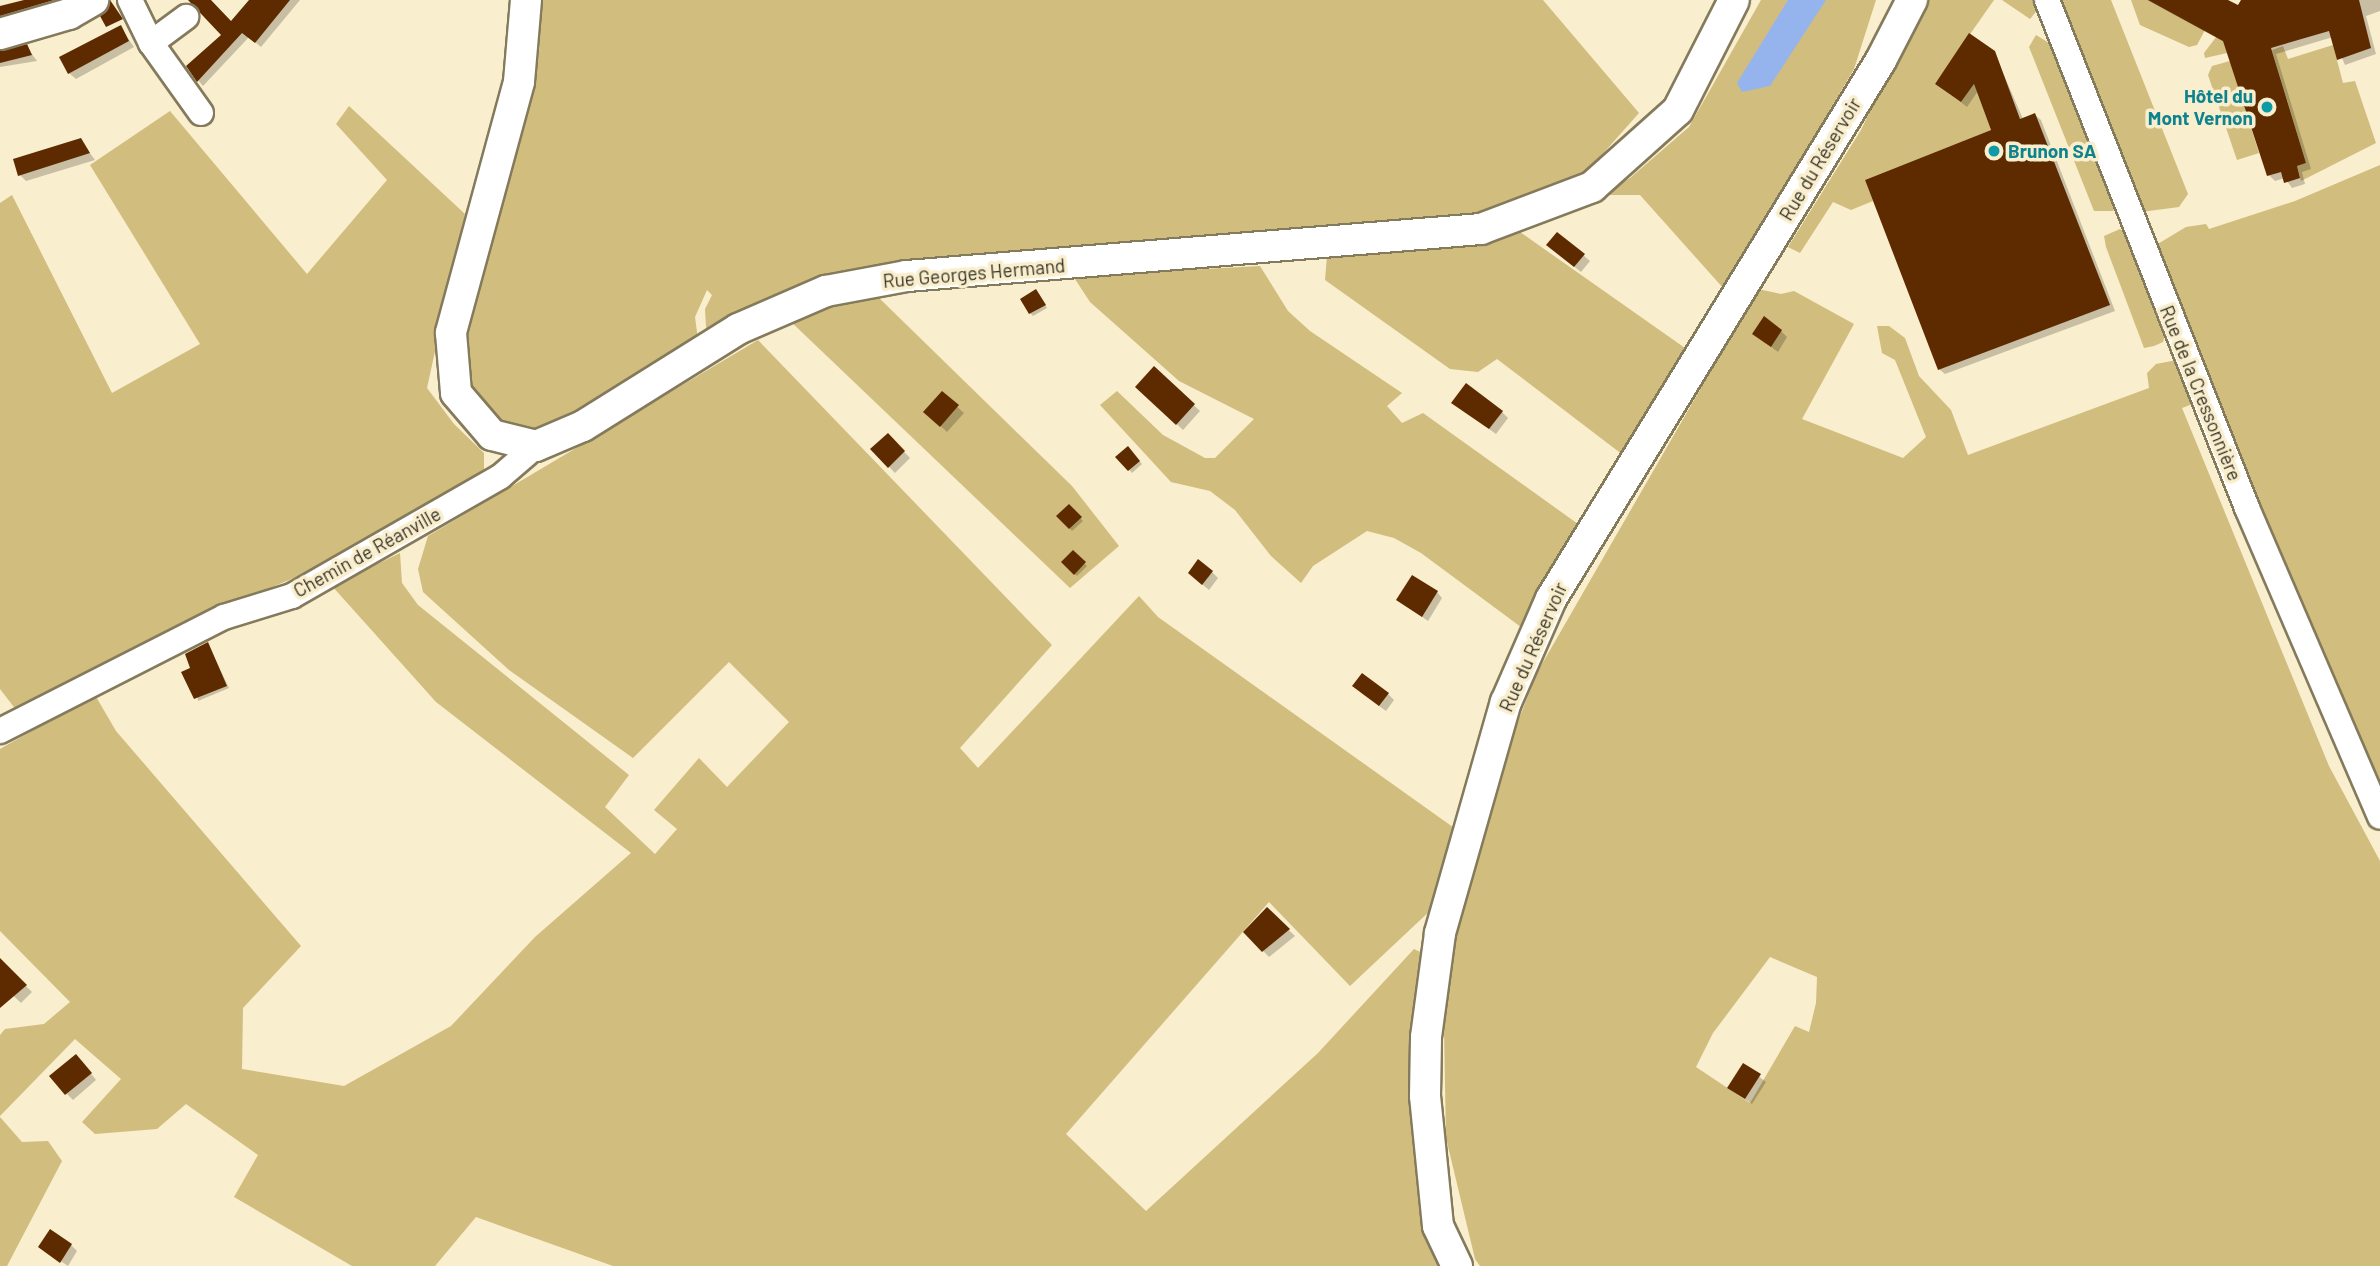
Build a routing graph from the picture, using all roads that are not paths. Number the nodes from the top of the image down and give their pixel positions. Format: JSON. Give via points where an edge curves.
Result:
{"nodes":[{"id":1,"x":93,"y":0,"type":"edge"},
{"id":2,"x":130,"y":0,"type":"edge"},
{"id":3,"x":526,"y":0,"type":"edge"},
{"id":4,"x":1891,"y":0,"type":"edge"},
{"id":5,"x":1912,"y":0,"type":"edge"},
{"id":6,"x":1731,"y":3,"type":"edge"},
{"id":7,"x":2050,"y":4,"type":"edge"},
{"id":8,"x":186,"y":17,"type":"dead end"},
{"id":9,"x":0,"y":33,"type":"edge"},
{"id":10,"x":151,"y":43,"type":"junction"},
{"id":11,"x":1881,"y":60,"type":"junction"},
{"id":12,"x":201,"y":113,"type":"dead end"},
{"id":13,"x":536,"y":446,"type":"junction"},
{"id":14,"x":0,"y":731,"type":"edge"},
{"id":15,"x":2380,"y":817,"type":"edge"},
{"id":16,"x":1457,"y":1266,"type":"edge"}],
"edges":[{"from":1,"to":9,"type":"street","via":[[69,14]]},
{"from":2,"to":10,"type":"street"},
{"from":3,"to":13,"type":"street","via":[[519,82],[450,333],[456,393],[492,435]]},
{"from":4,"to":11,"type":"street","name":"Rue du Réservoir"},
{"from":5,"to":11,"type":"street","name":"Rue du Réservoir"},
{"from":6,"to":13,"type":"street","name":"Rue Georges Hermand","via":[[1678,110],[1592,187],[1493,224],[907,276],[826,291],[738,328],[583,426]]},
{"from":7,"to":15,"type":"street","name":"Rue de la Cressonnière","via":[[2247,509]]},
{"from":8,"to":10,"type":"street"},
{"from":10,"to":12,"type":"street"},
{"from":11,"to":16,"type":"street","name":"Rue du Réservoir","via":[[1551,599],[1506,702],[1440,933],[1426,1037],[1425,1096],[1438,1226]]},
{"from":13,"to":14,"type":"street","name":"Chemin de Réanville","via":[[500,477],[292,596],[224,617]]}]}
